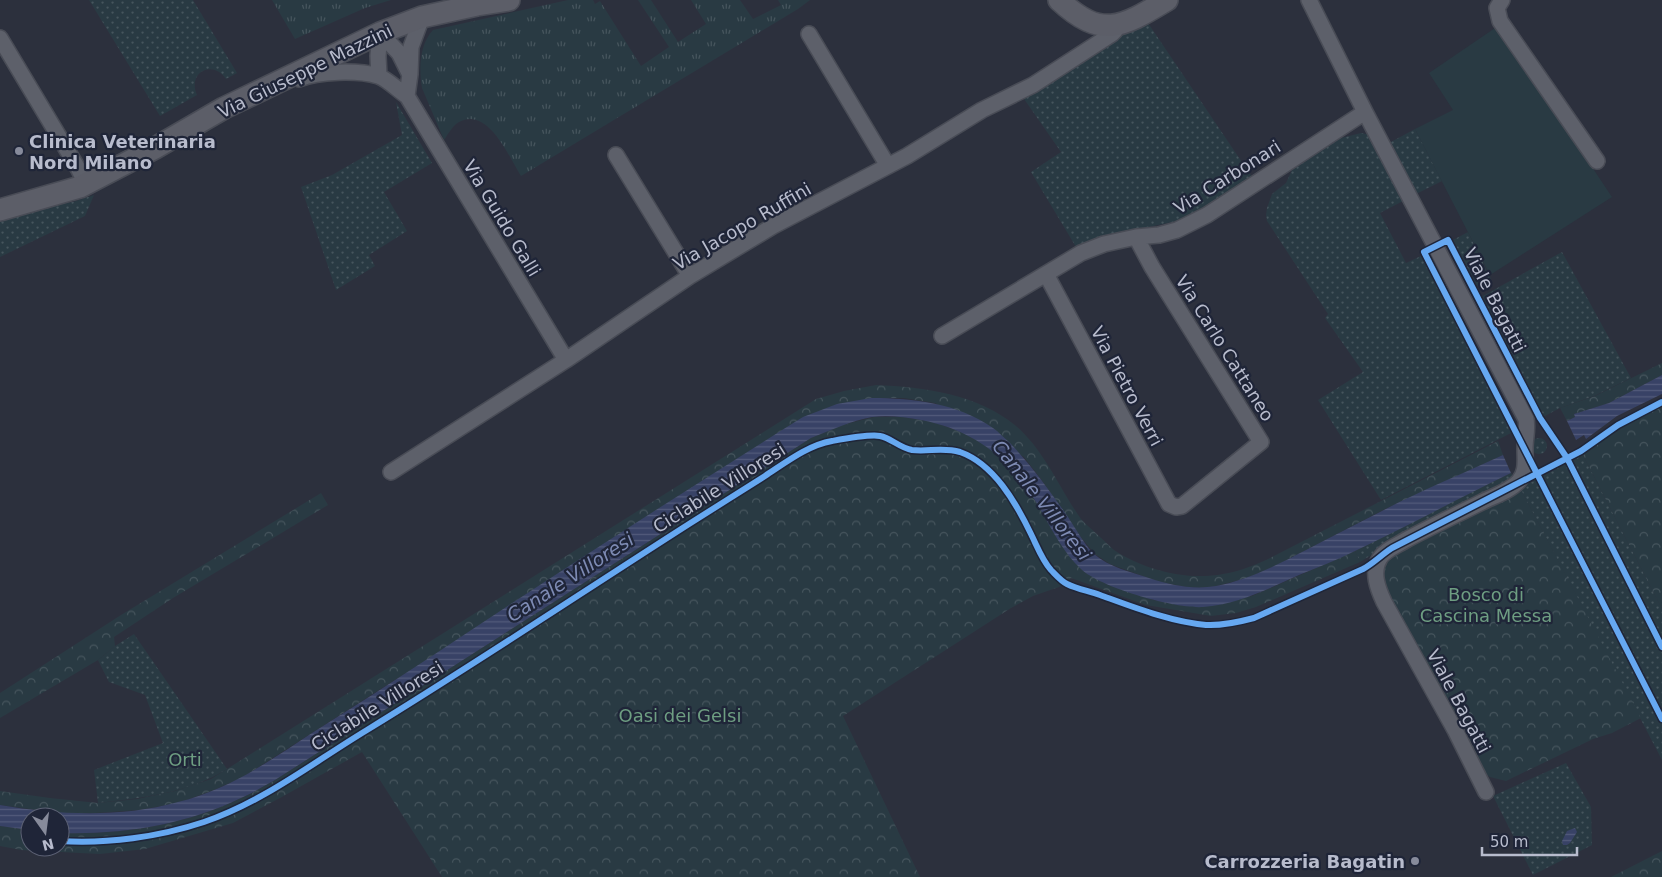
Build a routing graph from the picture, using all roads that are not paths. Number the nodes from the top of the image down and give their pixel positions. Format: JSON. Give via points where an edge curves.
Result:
{"nodes":[{"id":1,"x":509,"y":0,"type":"edge"},
{"id":2,"x":1059,"y":0,"type":"edge"},
{"id":3,"x":1167,"y":0,"type":"edge"},
{"id":4,"x":1309,"y":0,"type":"edge"},
{"id":5,"x":1502,"y":0,"type":"edge"},
{"id":6,"x":422,"y":18,"type":"junction"},
{"id":7,"x":1117,"y":26,"type":"junction"},
{"id":8,"x":380,"y":33,"type":"junction"},
{"id":9,"x":809,"y":34,"type":"dead end"},
{"id":10,"x":0,"y":38,"type":"edge"},
{"id":11,"x":410,"y":74,"type":"junction"},
{"id":12,"x":379,"y":76,"type":"junction"},
{"id":13,"x":407,"y":96,"type":"junction"},
{"id":14,"x":224,"y":108,"type":"junction"},
{"id":15,"x":1365,"y":112,"type":"junction"},
{"id":16,"x":616,"y":155,"type":"dead end"},
{"id":17,"x":1597,"y":161,"type":"dead end"},
{"id":18,"x":888,"y":166,"type":"junction"},
{"id":19,"x":86,"y":184,"type":"junction"},
{"id":20,"x":0,"y":210,"type":"edge"},
{"id":21,"x":1136,"y":237,"type":"junction"},
{"id":22,"x":1046,"y":274,"type":"junction"},
{"id":23,"x":690,"y":276,"type":"junction"},
{"id":24,"x":942,"y":336,"type":"dead end"},
{"id":25,"x":566,"y":360,"type":"junction"},
{"id":26,"x":391,"y":472,"type":"dead end"},
{"id":27,"x":1182,"y":506,"type":"joint"},
{"id":28,"x":1486,"y":792,"type":"dead end"}],
"edges":[{"from":1,"to":6,"type":"street","name":"Via Giuseppe Mazzini"},
{"from":2,"to":7,"type":"street","via":[[1082,18],[1105,26]]},
{"from":3,"to":7,"type":"street"},
{"from":4,"to":15,"type":"street","name":"Viale Bagatti"},
{"from":5,"to":17,"type":"street","via":[[1497,8],[1500,21]]},
{"from":6,"to":8,"type":"street","name":"Via Giuseppe Mazzini"},
{"from":6,"to":11,"type":"street","via":[[411,48]]},
{"from":7,"to":18,"type":"street","name":"Via Jacopo Ruffini","via":[[1112,34],[1039,81],[982,110]]},
{"from":8,"to":11,"type":"street","via":[[399,53]]},
{"from":8,"to":12,"type":"street"},
{"from":8,"to":14,"type":"street","name":"Via Giuseppe Mazzini"},
{"from":9,"to":18,"type":"street"},
{"from":10,"to":19,"type":"street"},
{"from":11,"to":13,"type":"street"},
{"from":12,"to":13,"type":"street","name":"Via Guido Galli"},
{"from":12,"to":14,"type":"street","name":"Via Guido Galli","via":[[347,72],[309,75]]},
{"from":13,"to":25,"type":"street","name":"Via Guido Galli"},
{"from":14,"to":19,"type":"street","name":"Via Giuseppe Mazzini"},
{"from":15,"to":21,"type":"street","name":"Via Carbonari","via":[[1207,215],[1169,233]]},
{"from":15,"to":28,"type":"street","name":"Viale Bagatti","via":[[1527,424],[1526,463],[1517,483],[1392,548],[1379,559],[1376,568],[1384,602]]},
{"from":16,"to":23,"type":"street"},
{"from":18,"to":23,"type":"street","name":"Via Jacopo Ruffini","via":[[773,226]]},
{"from":19,"to":20,"type":"street","name":"Via Giuseppe Mazzini"},
{"from":21,"to":22,"type":"street","name":"Via Carbonari","via":[[1104,244]]},
{"from":21,"to":27,"type":"street","name":"Via Carlo Cattaneo","via":[[1261,442]]},
{"from":22,"to":24,"type":"street","name":"Via Carbonari"},
{"from":22,"to":27,"type":"street","name":"Via Pietro Verri","via":[[1169,504]]},
{"from":23,"to":25,"type":"street","name":"Via Jacopo Ruffini"},
{"from":25,"to":26,"type":"street","name":"Via Jacopo Ruffini"}]}
